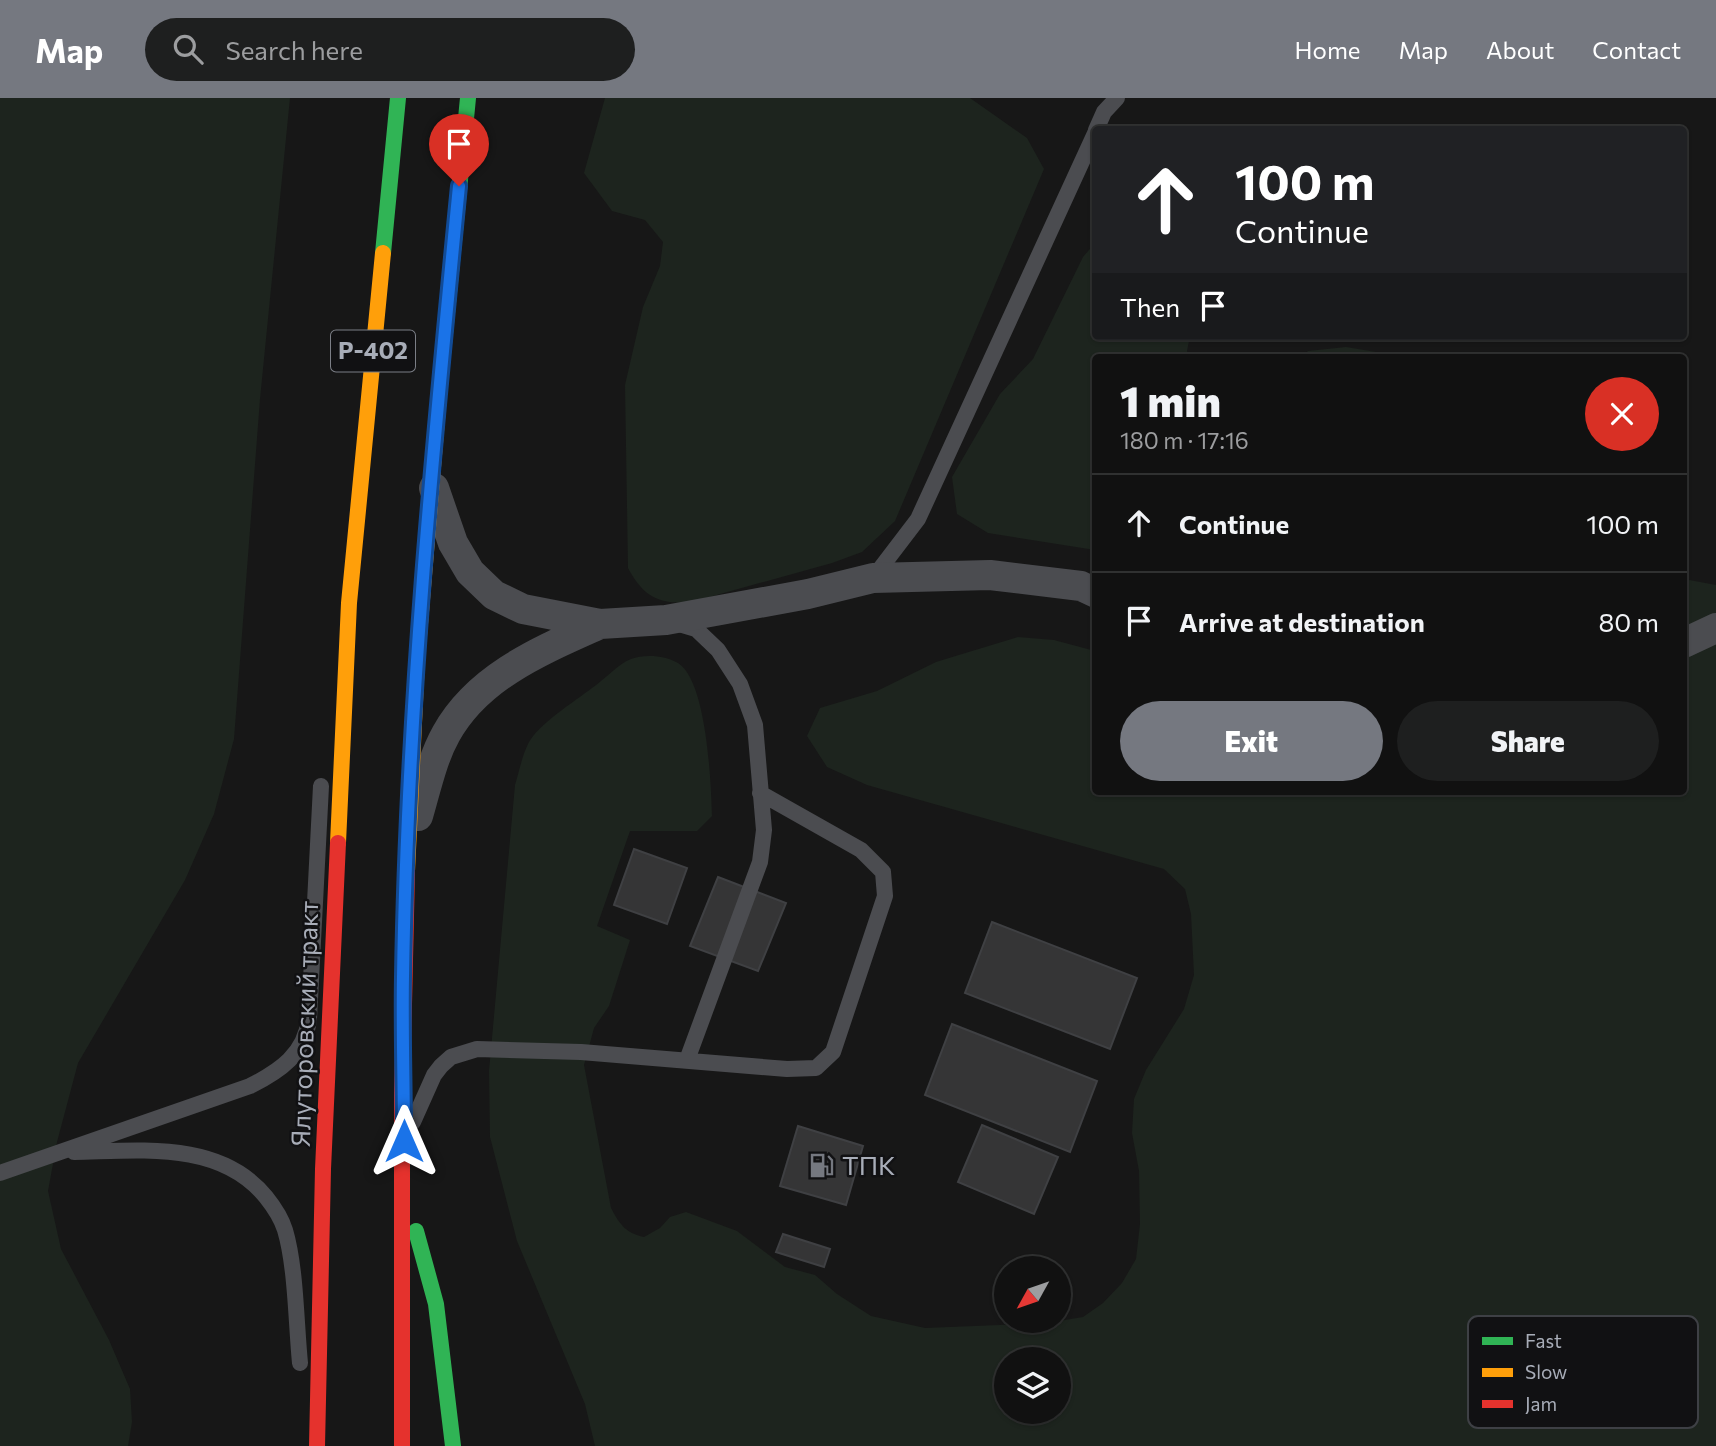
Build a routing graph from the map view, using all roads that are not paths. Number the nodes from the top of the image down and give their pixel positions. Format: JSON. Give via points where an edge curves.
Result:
{"nodes":[{"id":1,"x":398,"y":98,"type":"edge"},
{"id":2,"x":468,"y":98,"type":"edge"},
{"id":3,"x":1117,"y":98,"type":"edge"},
{"id":4,"x":1098,"y":126,"type":"edge"},
{"id":5,"x":1092,"y":139,"type":"edge"},
{"id":6,"x":431,"y":478,"type":"junction"},
{"id":7,"x":873,"y":578,"type":"junction"},
{"id":8,"x":1091,"y":586,"type":"edge"},
{"id":9,"x":349,"y":603,"type":"junction"},
{"id":10,"x":666,"y":620,"type":"junction"},
{"id":11,"x":600,"y":624,"type":"junction"},
{"id":12,"x":1716,"y":628,"type":"edge"},
{"id":13,"x":1687,"y":642,"type":"edge"},
{"id":14,"x":760,"y":793,"type":"junction"},
{"id":15,"x":408,"y":852,"type":"junction"},
{"id":16,"x":687,"y":1060,"type":"junction"},
{"id":17,"x":404,"y":1141,"type":"junction"},
{"id":18,"x":58,"y":1153,"type":"junction"},
{"id":19,"x":323,"y":1169,"type":"junction"},
{"id":20,"x":0,"y":1173,"type":"edge"},
{"id":21,"x":404,"y":1185,"type":"junction"},
{"id":22,"x":301,"y":1377,"type":"junction"},
{"id":23,"x":307,"y":1446,"type":"edge"},
{"id":24,"x":317,"y":1446,"type":"edge"},
{"id":25,"x":402,"y":1446,"type":"edge"},
{"id":26,"x":453,"y":1446,"type":"edge"}],
"edges":[{"from":1,"to":9,"type":"main road","number":"Р-402"},
{"from":2,"to":6,"type":"main road","number":"Р-402"},
{"from":3,"to":4,"type":"lane"},
{"from":5,"to":7,"type":"lane","via":[[918,519]]},
{"from":6,"to":11,"type":"street","via":[[453,543],[470,572],[494,595],[523,609]]},
{"from":6,"to":15,"type":"main road","number":"Р-402"},
{"from":7,"to":8,"type":"street","via":[[990,575]]},
{"from":7,"to":10,"type":"street"},
{"from":9,"to":18,"type":"lane","via":[[325,761],[308,1031],[299,1051],[278,1071],[250,1086]]},
{"from":9,"to":19,"type":"main road","name":"Ялуторовский тракт"},
{"from":10,"to":11,"type":"street"},
{"from":10,"to":14,"type":"lane","via":[[696,629],[718,650],[740,684],[755,724]]},
{"from":11,"to":15,"type":"street","via":[[536,653],[466,706],[445,735]]},
{"from":12,"to":13,"type":"street"},
{"from":14,"to":16,"type":"lane","via":[[764,830],[760,862]]},
{"from":14,"to":16,"type":"lane","via":[[861,850],[883,872],[885,896],[833,1052],[816,1068]]},
{"from":15,"to":17,"type":"main road"},
{"from":16,"to":17,"type":"lane","via":[[582,1052],[463,1051],[435,1075]]},
{"from":17,"to":21,"type":"main road"},
{"from":18,"to":20,"type":"lane"},
{"from":18,"to":22,"type":"lane","via":[[167,1151],[193,1155],[241,1174],[261,1192],[276,1210],[289,1248]]},
{"from":19,"to":22,"type":"main road"},
{"from":19,"to":24,"type":"main road","name":"Ялуторовский тракт"},
{"from":21,"to":25,"type":"main road"},
{"from":21,"to":26,"type":"main road","via":[[436,1304]]},
{"from":22,"to":23,"type":"main road"}]}
